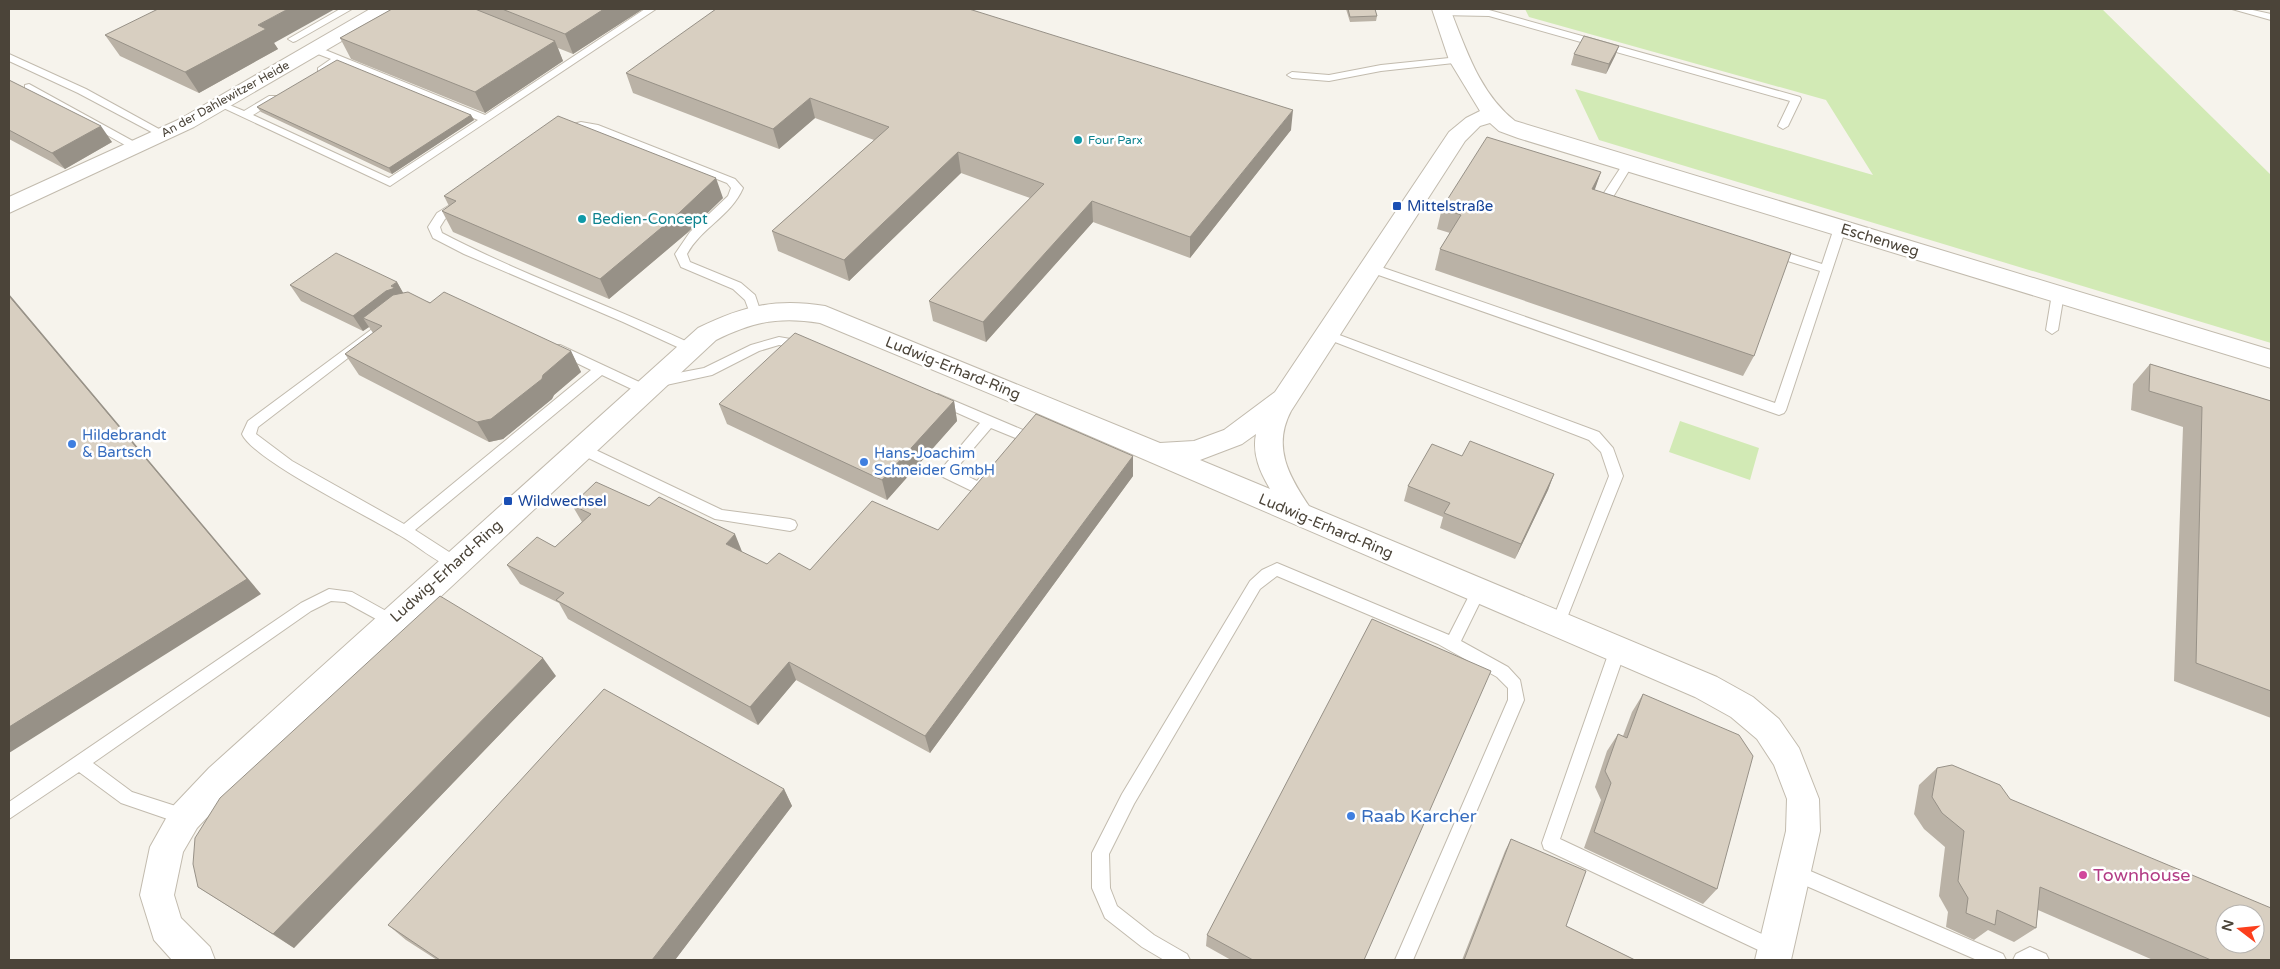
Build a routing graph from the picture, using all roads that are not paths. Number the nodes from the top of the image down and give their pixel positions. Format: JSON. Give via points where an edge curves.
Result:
{"nodes":[{"id":1,"x":347,"y":9,"type":"edge"},
{"id":2,"x":384,"y":9,"type":"edge"},
{"id":3,"x":651,"y":9,"type":"edge"},
{"id":4,"x":2237,"y":9,"type":"edge"},
{"id":5,"x":2256,"y":9,"type":"edge"},
{"id":6,"x":1442,"y":11,"type":"edge"},
{"id":7,"x":2268,"y":16,"type":"edge"},
{"id":8,"x":293,"y":39,"type":"dead end"},
{"id":9,"x":314,"y":49,"type":"junction"},
{"id":10,"x":9,"y":57,"type":"edge"},
{"id":11,"x":344,"y":57,"type":"junction"},
{"id":12,"x":1459,"y":60,"type":"junction"},
{"id":13,"x":315,"y":74,"type":"edge"},
{"id":14,"x":1292,"y":75,"type":"dead end"},
{"id":15,"x":30,"y":87,"type":"dead end"},
{"id":16,"x":282,"y":93,"type":"edge"},
{"id":17,"x":220,"y":104,"type":"junction"},
{"id":18,"x":1492,"y":114,"type":"junction"},
{"id":19,"x":247,"y":116,"type":"junction"},
{"id":20,"x":486,"y":119,"type":"junction"},
{"id":21,"x":1783,"y":126,"type":"dead end"},
{"id":22,"x":559,"y":133,"type":"edge"},
{"id":23,"x":164,"y":134,"type":"junction"},
{"id":24,"x":136,"y":146,"type":"junction"},
{"id":25,"x":1628,"y":164,"type":"junction"},
{"id":26,"x":464,"y":199,"type":"edge"},
{"id":27,"x":9,"y":206,"type":"edge"},
{"id":28,"x":1630,"y":207,"type":"edge"},
{"id":29,"x":1840,"y":228,"type":"junction"},
{"id":30,"x":1763,"y":249,"type":"edge"},
{"id":31,"x":1371,"y":268,"type":"junction"},
{"id":32,"x":1826,"y":269,"type":"junction"},
{"id":33,"x":2058,"y":294,"type":"junction"},
{"id":34,"x":401,"y":311,"type":"edge"},
{"id":35,"x":755,"y":313,"type":"junction"},
{"id":36,"x":2052,"y":330,"type":"dead end"},
{"id":37,"x":1326,"y":334,"type":"junction"},
{"id":38,"x":547,"y":344,"type":"edge"},
{"id":39,"x":814,"y":347,"type":"edge"},
{"id":40,"x":690,"y":348,"type":"junction"},
{"id":41,"x":2271,"y":359,"type":"edge"},
{"id":42,"x":601,"y":368,"type":"junction"},
{"id":43,"x":649,"y":386,"type":"junction"},
{"id":44,"x":927,"y":394,"type":"edge"},
{"id":45,"x":1285,"y":398,"type":"junction"},
{"id":46,"x":989,"y":422,"type":"junction"},
{"id":47,"x":1025,"y":437,"type":"edge"},
{"id":48,"x":581,"y":448,"type":"junction"},
{"id":49,"x":1155,"y":453,"type":"junction"},
{"id":50,"x":999,"y":466,"type":"edge"},
{"id":51,"x":1300,"y":515,"type":"junction"},
{"id":52,"x":790,"y":525,"type":"dead end"},
{"id":53,"x":405,"y":532,"type":"junction"},
{"id":54,"x":455,"y":563,"type":"junction"},
{"id":55,"x":1479,"y":590,"type":"junction"},
{"id":56,"x":392,"y":621,"type":"junction"},
{"id":57,"x":1558,"y":624,"type":"junction"},
{"id":58,"x":1453,"y":643,"type":"junction"},
{"id":59,"x":1618,"y":649,"type":"junction"},
{"id":60,"x":80,"y":763,"type":"junction"},
{"id":61,"x":9,"y":811,"type":"edge"},
{"id":62,"x":186,"y":817,"type":"junction"},
{"id":63,"x":1794,"y":872,"type":"junction"},
{"id":64,"x":1774,"y":955,"type":"edge"},
{"id":65,"x":197,"y":960,"type":"edge"},
{"id":66,"x":1181,"y":960,"type":"edge"},
{"id":67,"x":1404,"y":960,"type":"edge"},
{"id":68,"x":1997,"y":960,"type":"edge"},
{"id":69,"x":2022,"y":960,"type":"edge"},
{"id":70,"x":2040,"y":960,"type":"edge"}],
"edges":[{"from":1,"to":8,"type":"lane"},
{"from":2,"to":9,"type":"street","name":"An der Dahlewitzer Heide"},
{"from":3,"to":20,"type":"lane","via":[[570,58]]},
{"from":4,"to":7,"type":"lane"},
{"from":5,"to":7,"type":"lane"},
{"from":6,"to":12,"type":"street"},
{"from":6,"to":21,"type":"lane","via":[[1489,13],[1796,99]]},
{"from":9,"to":11,"type":"lane"},
{"from":9,"to":17,"type":"street","name":"An der Dahlewitzer Heide"},
{"from":10,"to":23,"type":"lane"},
{"from":11,"to":13,"type":"lane"},
{"from":11,"to":20,"type":"lane"},
{"from":12,"to":14,"type":"lane","via":[[1381,68],[1329,78]]},
{"from":12,"to":18,"type":"street"},
{"from":15,"to":24,"type":"lane"},
{"from":16,"to":19,"type":"lane"},
{"from":17,"to":19,"type":"lane"},
{"from":17,"to":23,"type":"street","name":"An der Dahlewitzer Heide"},
{"from":18,"to":25,"type":"street","name":"Eschenweg","via":[[1507,126],[1526,133]]},
{"from":18,"to":31,"type":"street","via":[[1473,122],[1457,137]]},
{"from":19,"to":20,"type":"lane","via":[[390,183]]},
{"from":22,"to":35,"type":"lane","via":[[567,128],[594,127],[731,181],[737,188],[734,198],[686,241],[681,254],[685,264],[737,286],[751,298]]},
{"from":23,"to":24,"type":"street","name":"An der Dahlewitzer Heide"},
{"from":24,"to":27,"type":"street","name":"An der Dahlewitzer Heide"},
{"from":25,"to":28,"type":"lane","via":[[1606,199]]},
{"from":25,"to":29,"type":"street","name":"Eschenweg"},
{"from":26,"to":40,"type":"lane","via":[[441,216],[434,228],[437,235],[545,286]]},
{"from":29,"to":32,"type":"lane"},
{"from":29,"to":33,"type":"street","name":"Eschenweg"},
{"from":30,"to":32,"type":"lane"},
{"from":31,"to":32,"type":"lane","via":[[1779,410]]},
{"from":31,"to":37,"type":"street"},
{"from":33,"to":36,"type":"lane"},
{"from":33,"to":41,"type":"street","name":"Eschenweg"},
{"from":34,"to":53,"type":"lane","via":[[253,424],[249,434],[251,439],[287,465]]},
{"from":35,"to":40,"type":"street","name":"Ludwig-Erhard-Ring","via":[[707,334]]},
{"from":35,"to":49,"type":"street","name":"Ludwig-Erhard-Ring","via":[[801,310],[825,315],[1047,412]]},
{"from":37,"to":45,"type":"street"},
{"from":37,"to":57,"type":"lane","via":[[1594,436],[1604,445],[1616,476]]},
{"from":38,"to":42,"type":"lane"},
{"from":39,"to":43,"type":"lane","via":[[779,341],[755,348],[706,372]]},
{"from":40,"to":43,"type":"street","name":"Ludwig-Erhard-Ring"},
{"from":42,"to":43,"type":"lane"},
{"from":42,"to":53,"type":"lane"},
{"from":43,"to":48,"type":"street","name":"Ludwig-Erhard-Ring"},
{"from":44,"to":46,"type":"lane"},
{"from":45,"to":49,"type":"street","via":[[1233,437],[1196,451]]},
{"from":45,"to":51,"type":"street","via":[[1270,430],[1268,449],[1276,478]]},
{"from":46,"to":47,"type":"lane"},
{"from":46,"to":50,"type":"lane","via":[[946,472],[979,488]]},
{"from":48,"to":52,"type":"lane","via":[[720,516]]},
{"from":48,"to":54,"type":"street","name":"Ludwig-Erhard-Ring"},
{"from":49,"to":51,"type":"street","name":"Ludwig-Erhard-Ring"},
{"from":51,"to":55,"type":"street","name":"Ludwig-Erhard-Ring"},
{"from":53,"to":54,"type":"lane"},
{"from":54,"to":56,"type":"street","name":"Ludwig-Erhard-Ring"},
{"from":55,"to":57,"type":"street","name":"Ludwig-Erhard-Ring"},
{"from":55,"to":58,"type":"lane"},
{"from":56,"to":60,"type":"lane","via":[[347,596],[329,595],[306,607]]},
{"from":56,"to":62,"type":"street","name":"Ludwig-Erhard-Ring","via":[[221,779]]},
{"from":57,"to":59,"type":"street","name":"Ludwig-Erhard-Ring"},
{"from":58,"to":66,"type":"lane","via":[[1276,569],[1255,585],[1128,799],[1100,853],[1101,888],[1111,912],[1148,941]]},
{"from":58,"to":67,"type":"lane","via":[[1503,672],[1515,685],[1516,700]]},
{"from":59,"to":63,"type":"street","name":"Ludwig-Erhard-Ring","via":[[1706,687],[1742,707],[1768,729],[1788,758],[1803,799],[1803,831]]},
{"from":59,"to":64,"type":"lane","via":[[1550,843]]},
{"from":60,"to":61,"type":"lane"},
{"from":60,"to":62,"type":"lane","via":[[127,798]]},
{"from":62,"to":65,"type":"street","name":"Ludwig-Erhard-Ring","via":[[167,847],[157,895],[166,928]]},
{"from":63,"to":64,"type":"street","name":"Ludwig-Erhard-Ring"},
{"from":63,"to":68,"type":"lane"},
{"from":69,"to":70,"type":"lane","via":[[2030,956]]}]}
